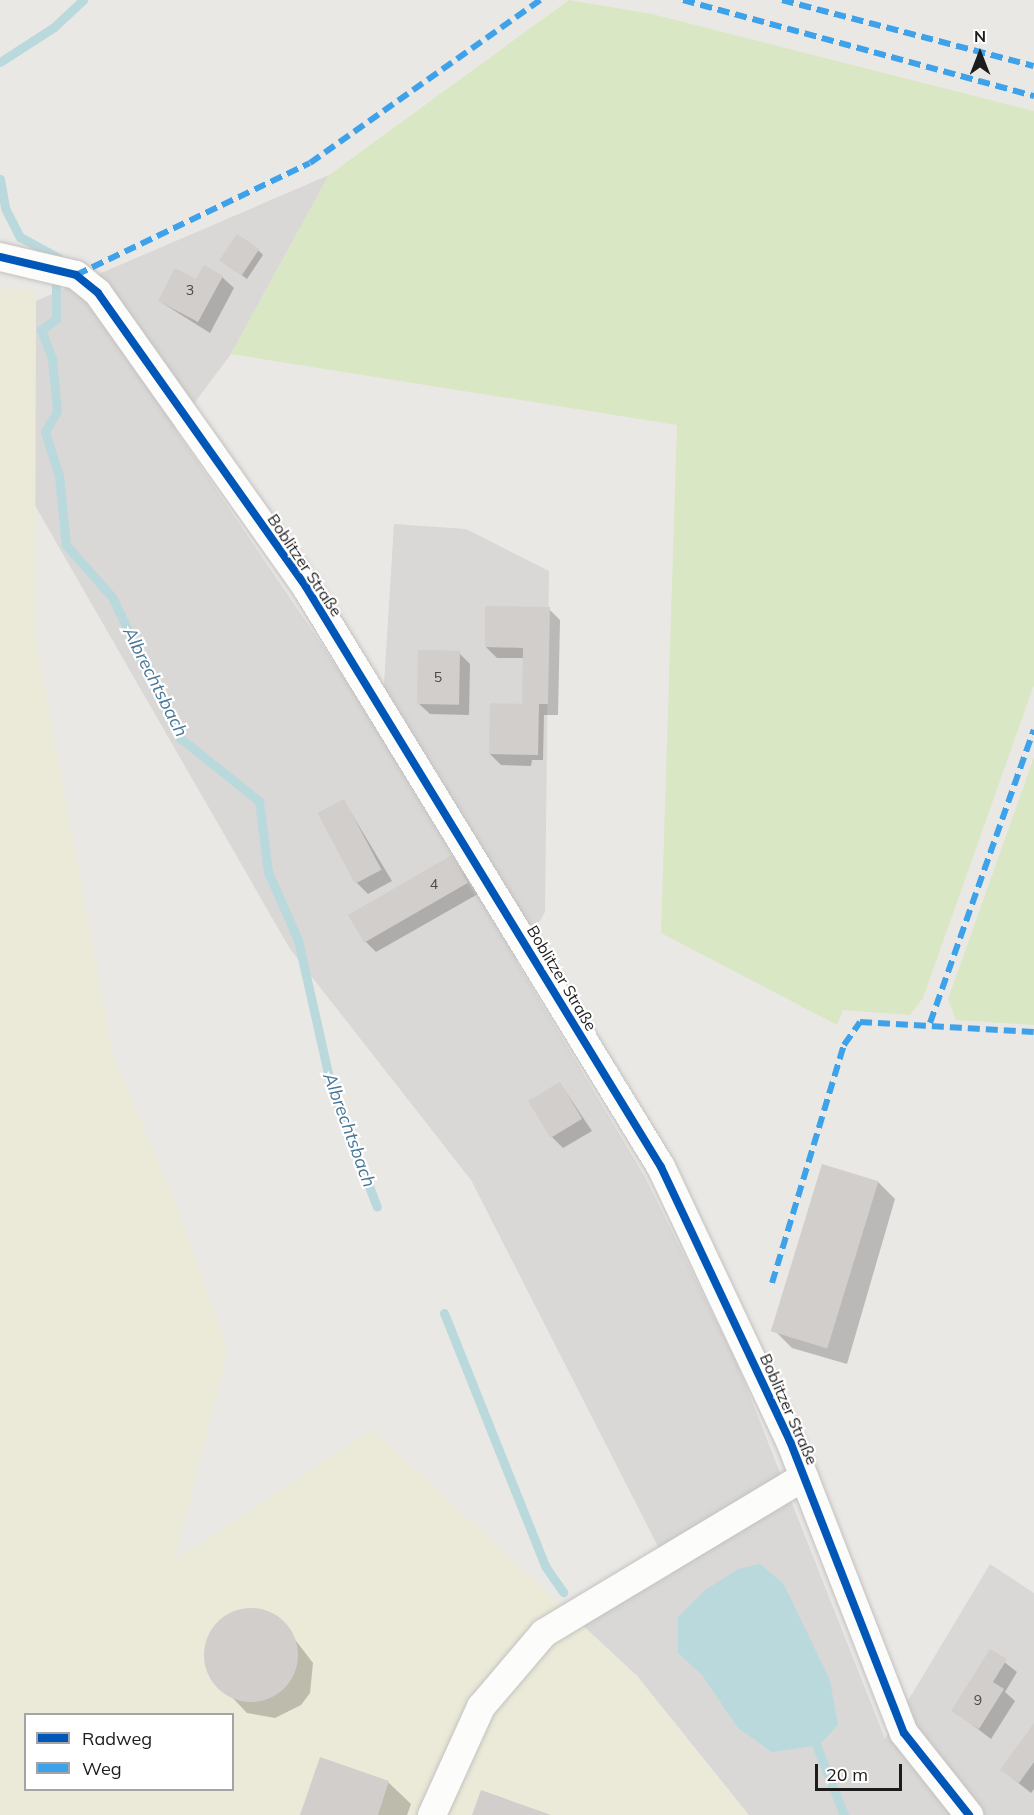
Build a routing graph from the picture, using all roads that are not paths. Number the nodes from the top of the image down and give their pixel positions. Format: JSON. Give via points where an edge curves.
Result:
{"nodes":[{"id":1,"x":0,"y":257,"type":"edge"},
{"id":2,"x":804,"y":1478,"type":"junction"},
{"id":3,"x":432,"y":1815,"type":"edge"},
{"id":4,"x":969,"y":1815,"type":"edge"}],
"edges":[{"from":1,"to":2,"type":"street","name":"Boblitzer Straße","via":[[76,275],[98,293],[306,587],[661,1167]]},
{"from":2,"to":3,"type":"street","via":[[544,1634],[481,1707]]},
{"from":2,"to":4,"type":"street","name":"Boblitzer Straße","via":[[904,1733]]}]}
